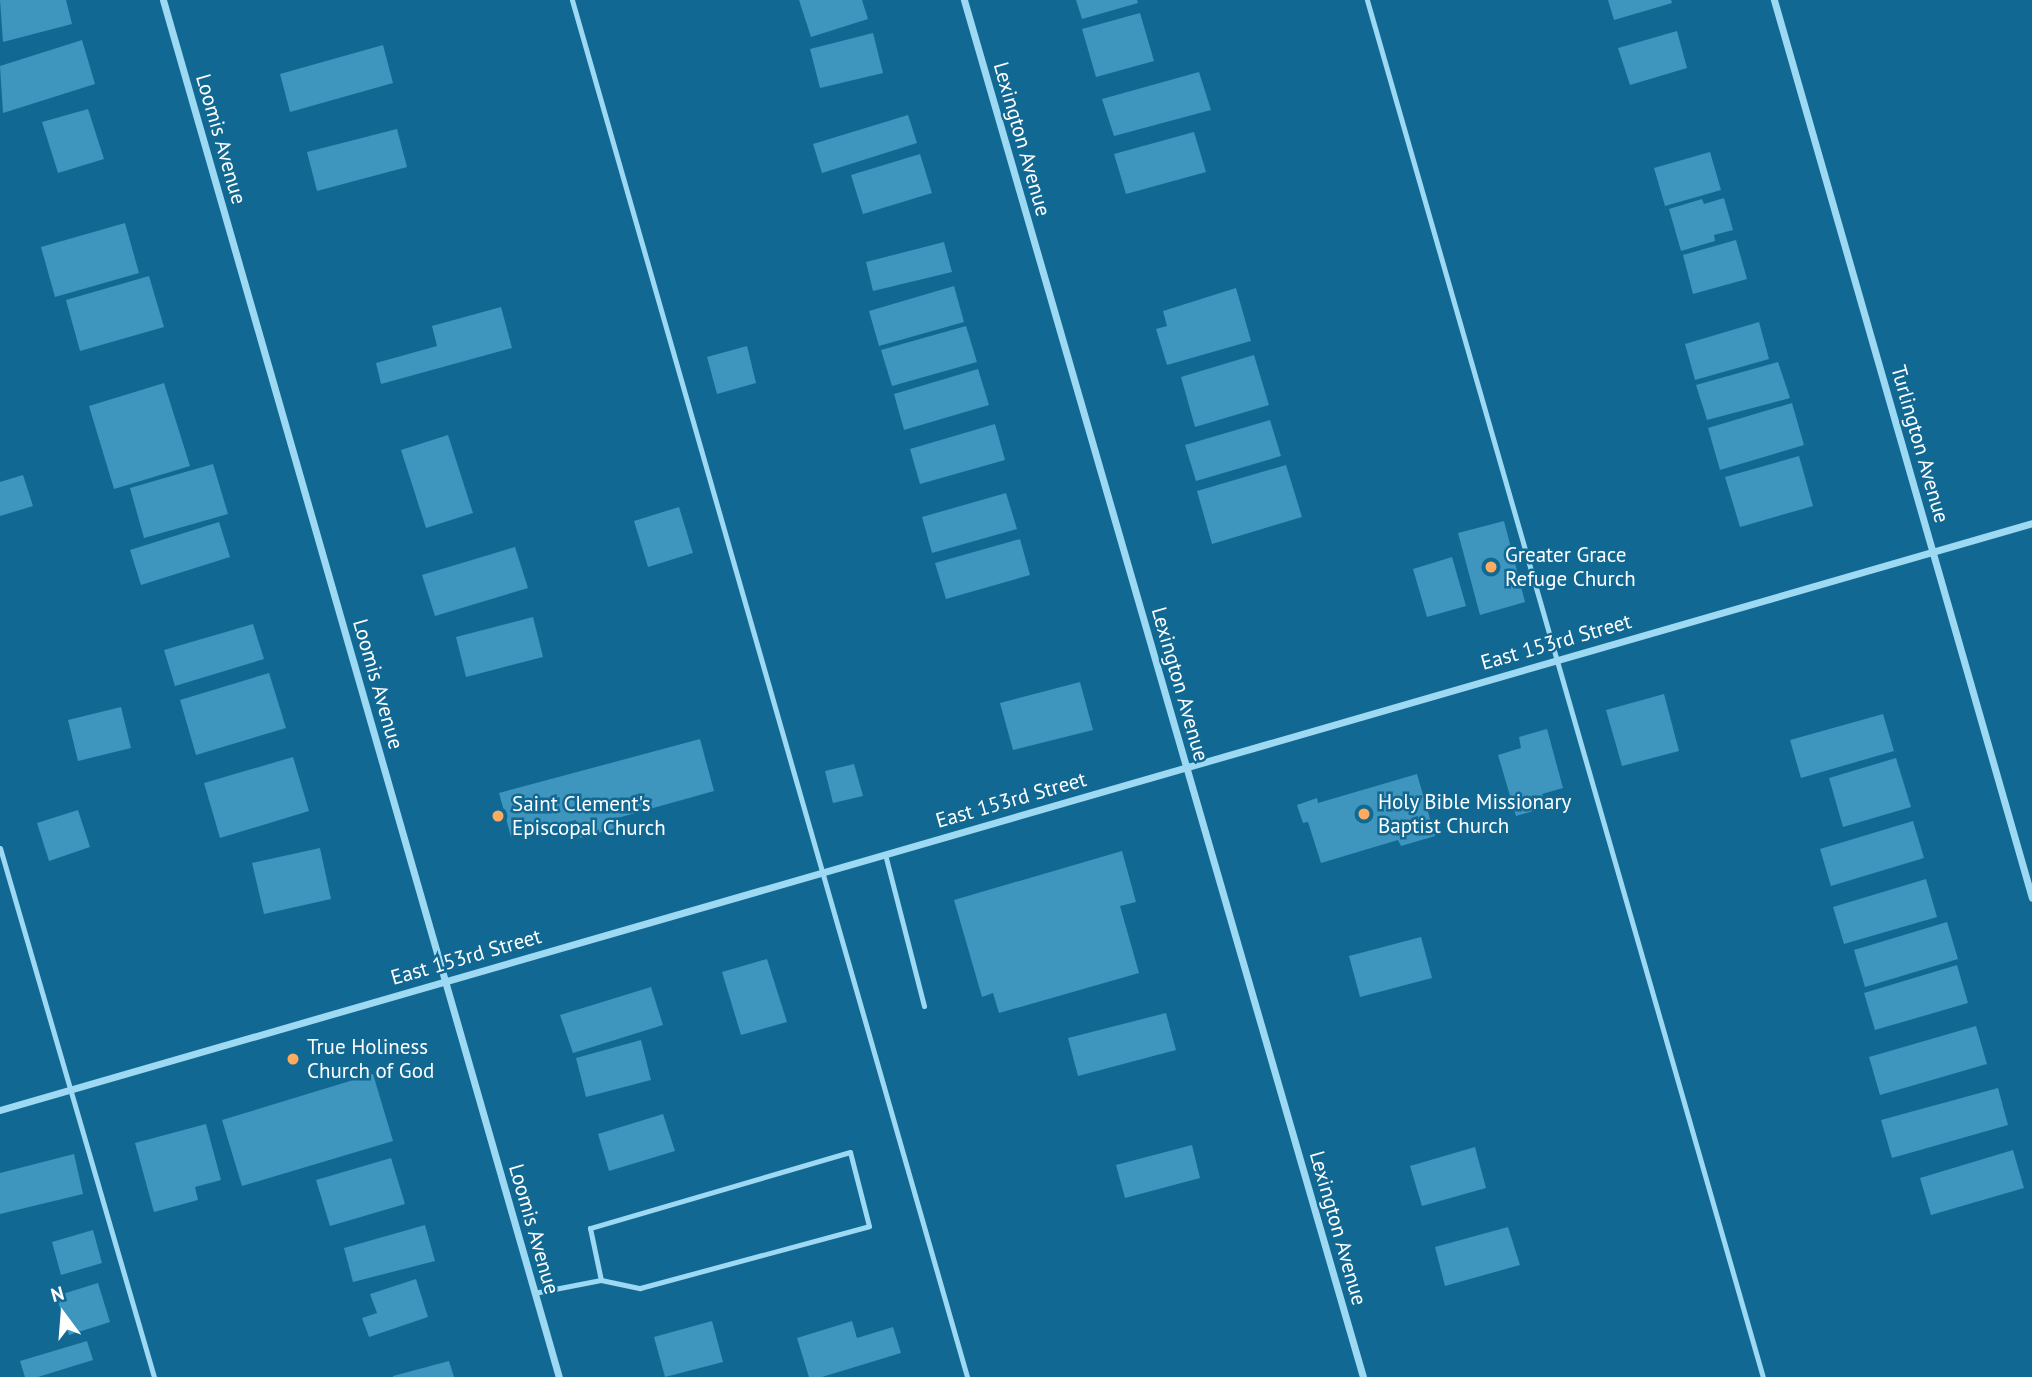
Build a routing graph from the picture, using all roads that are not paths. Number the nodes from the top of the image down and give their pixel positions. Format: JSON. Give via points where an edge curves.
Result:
{"nodes":[{"id":1,"x":163,"y":0,"type":"edge"},
{"id":2,"x":572,"y":0,"type":"edge"},
{"id":3,"x":964,"y":0,"type":"edge"},
{"id":4,"x":1367,"y":0,"type":"edge"},
{"id":5,"x":1774,"y":0,"type":"edge"},
{"id":6,"x":2032,"y":523,"type":"edge"},
{"id":7,"x":1933,"y":552,"type":"junction"},
{"id":8,"x":1556,"y":660,"type":"junction"},
{"id":9,"x":1186,"y":767,"type":"junction"},
{"id":10,"x":0,"y":848,"type":"edge"},
{"id":11,"x":885,"y":854,"type":"junction"},
{"id":12,"x":822,"y":873,"type":"junction"},
{"id":13,"x":2032,"y":898,"type":"edge"},
{"id":14,"x":445,"y":982,"type":"junction"},
{"id":15,"x":924,"y":1006,"type":"dead end"},
{"id":16,"x":69,"y":1090,"type":"junction"},
{"id":17,"x":0,"y":1110,"type":"edge"},
{"id":18,"x":601,"y":1280,"type":"junction"},
{"id":19,"x":534,"y":1293,"type":"junction"},
{"id":20,"x":154,"y":1377,"type":"edge"},
{"id":21,"x":559,"y":1377,"type":"edge"},
{"id":22,"x":967,"y":1377,"type":"edge"},
{"id":23,"x":1363,"y":1377,"type":"edge"},
{"id":24,"x":1763,"y":1377,"type":"edge"}],
"edges":[{"from":1,"to":14,"type":"street","name":"Loomis Avenue"},
{"from":2,"to":12,"type":"lane"},
{"from":3,"to":9,"type":"street","name":"Lexington Avenue"},
{"from":4,"to":8,"type":"lane"},
{"from":5,"to":7,"type":"street","name":"Turlington Avenue"},
{"from":6,"to":7,"type":"street","name":"East 153rd Street"},
{"from":7,"to":8,"type":"street","name":"East 153rd Street"},
{"from":7,"to":13,"type":"street","name":"Turlington Avenue"},
{"from":8,"to":9,"type":"street","name":"East 153rd Street"},
{"from":8,"to":24,"type":"lane"},
{"from":9,"to":11,"type":"street","name":"East 153rd Street"},
{"from":9,"to":23,"type":"street","name":"Lexington Avenue"},
{"from":10,"to":16,"type":"lane"},
{"from":11,"to":12,"type":"street","name":"East 153rd Street"},
{"from":11,"to":15,"type":"lane"},
{"from":12,"to":14,"type":"street","name":"East 153rd Street"},
{"from":12,"to":22,"type":"lane"},
{"from":14,"to":16,"type":"street","name":"East 153rd Street"},
{"from":14,"to":19,"type":"street","name":"Loomis Avenue"},
{"from":16,"to":17,"type":"street","name":"East 153rd Street"},
{"from":16,"to":20,"type":"lane"},
{"from":18,"to":18,"type":"lane","via":[[640,1288],[869,1226],[850,1152],[590,1228]]},
{"from":18,"to":19,"type":"lane"},
{"from":19,"to":21,"type":"street","name":"Loomis Avenue"}]}
